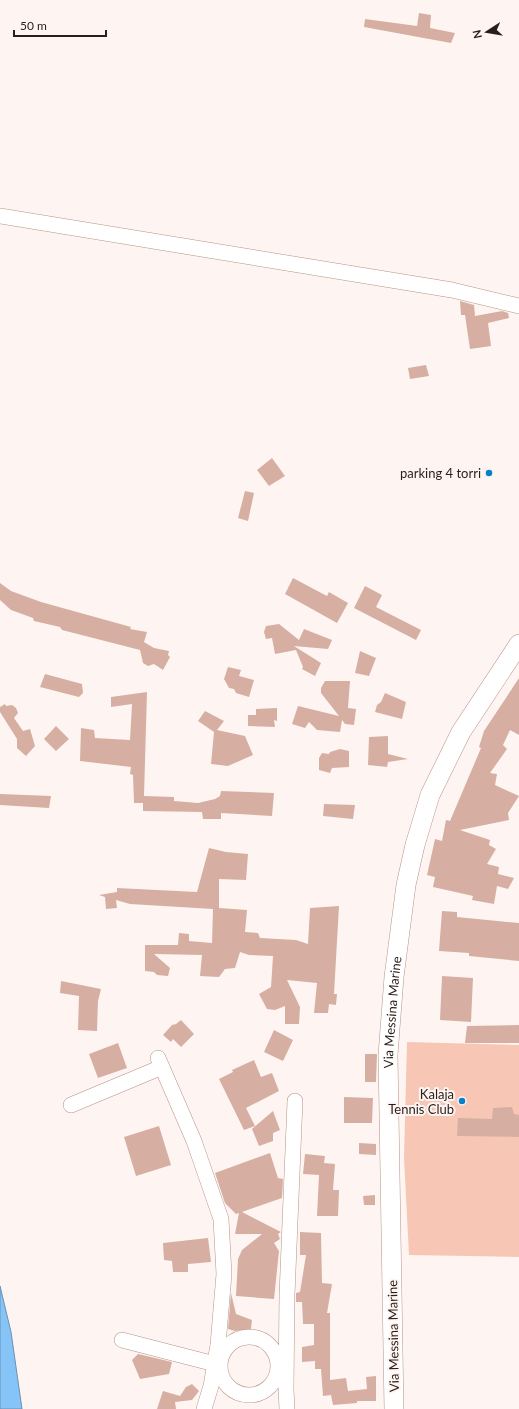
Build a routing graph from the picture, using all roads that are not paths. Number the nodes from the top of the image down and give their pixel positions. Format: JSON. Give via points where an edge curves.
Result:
{"nodes":[{"id":1,"x":0,"y":216,"type":"edge"},
{"id":2,"x":519,"y":306,"type":"edge"},
{"id":3,"x":519,"y":644,"type":"edge"},
{"id":4,"x":295,"y":1101,"type":"dead end"},
{"id":5,"x":71,"y":1105,"type":"dead end"},
{"id":6,"x":122,"y":1340,"type":"dead end"},
{"id":7,"x":223,"y":1342,"type":"junction"},
{"id":8,"x":286,"y":1342,"type":"junction"},
{"id":9,"x":268,"y":1345,"type":"junction"},
{"id":10,"x":215,"y":1364,"type":"junction"},
{"id":11,"x":212,"y":1382,"type":"junction"},
{"id":12,"x":227,"y":1386,"type":"junction"},
{"id":13,"x":268,"y":1389,"type":"junction"},
{"id":14,"x":287,"y":1402,"type":"edge"},
{"id":15,"x":204,"y":1409,"type":"edge"},
{"id":16,"x":394,"y":1409,"type":"edge"}],
"edges":[{"from":1,"to":2,"type":"street","via":[[452,290]]},
{"from":3,"to":16,"type":"main road","name":"Via Messina Marine","via":[[461,732],[430,795],[406,885],[394,977],[388,1055]]},
{"from":4,"to":8,"type":"street"},
{"from":5,"to":7,"type":"street","via":[[160,1063],[194,1141],[221,1219],[224,1274]]},
{"from":6,"to":10,"type":"street"},
{"from":7,"to":9,"type":"street","via":[[248,1337],[259,1339]]},
{"from":7,"to":10,"type":"street"},
{"from":7,"to":12,"type":"street","via":[[220,1366],[221,1376]]},
{"from":8,"to":9,"type":"street"},
{"from":8,"to":14,"type":"street"},
{"from":9,"to":13,"type":"street","via":[[275,1353],[278,1367],[274,1382]]},
{"from":10,"to":11,"type":"street"},
{"from":11,"to":12,"type":"street"},
{"from":11,"to":15,"type":"street"},
{"from":12,"to":13,"type":"street","via":[[239,1394],[254,1396]]},
{"from":13,"to":14,"type":"street"}]}
